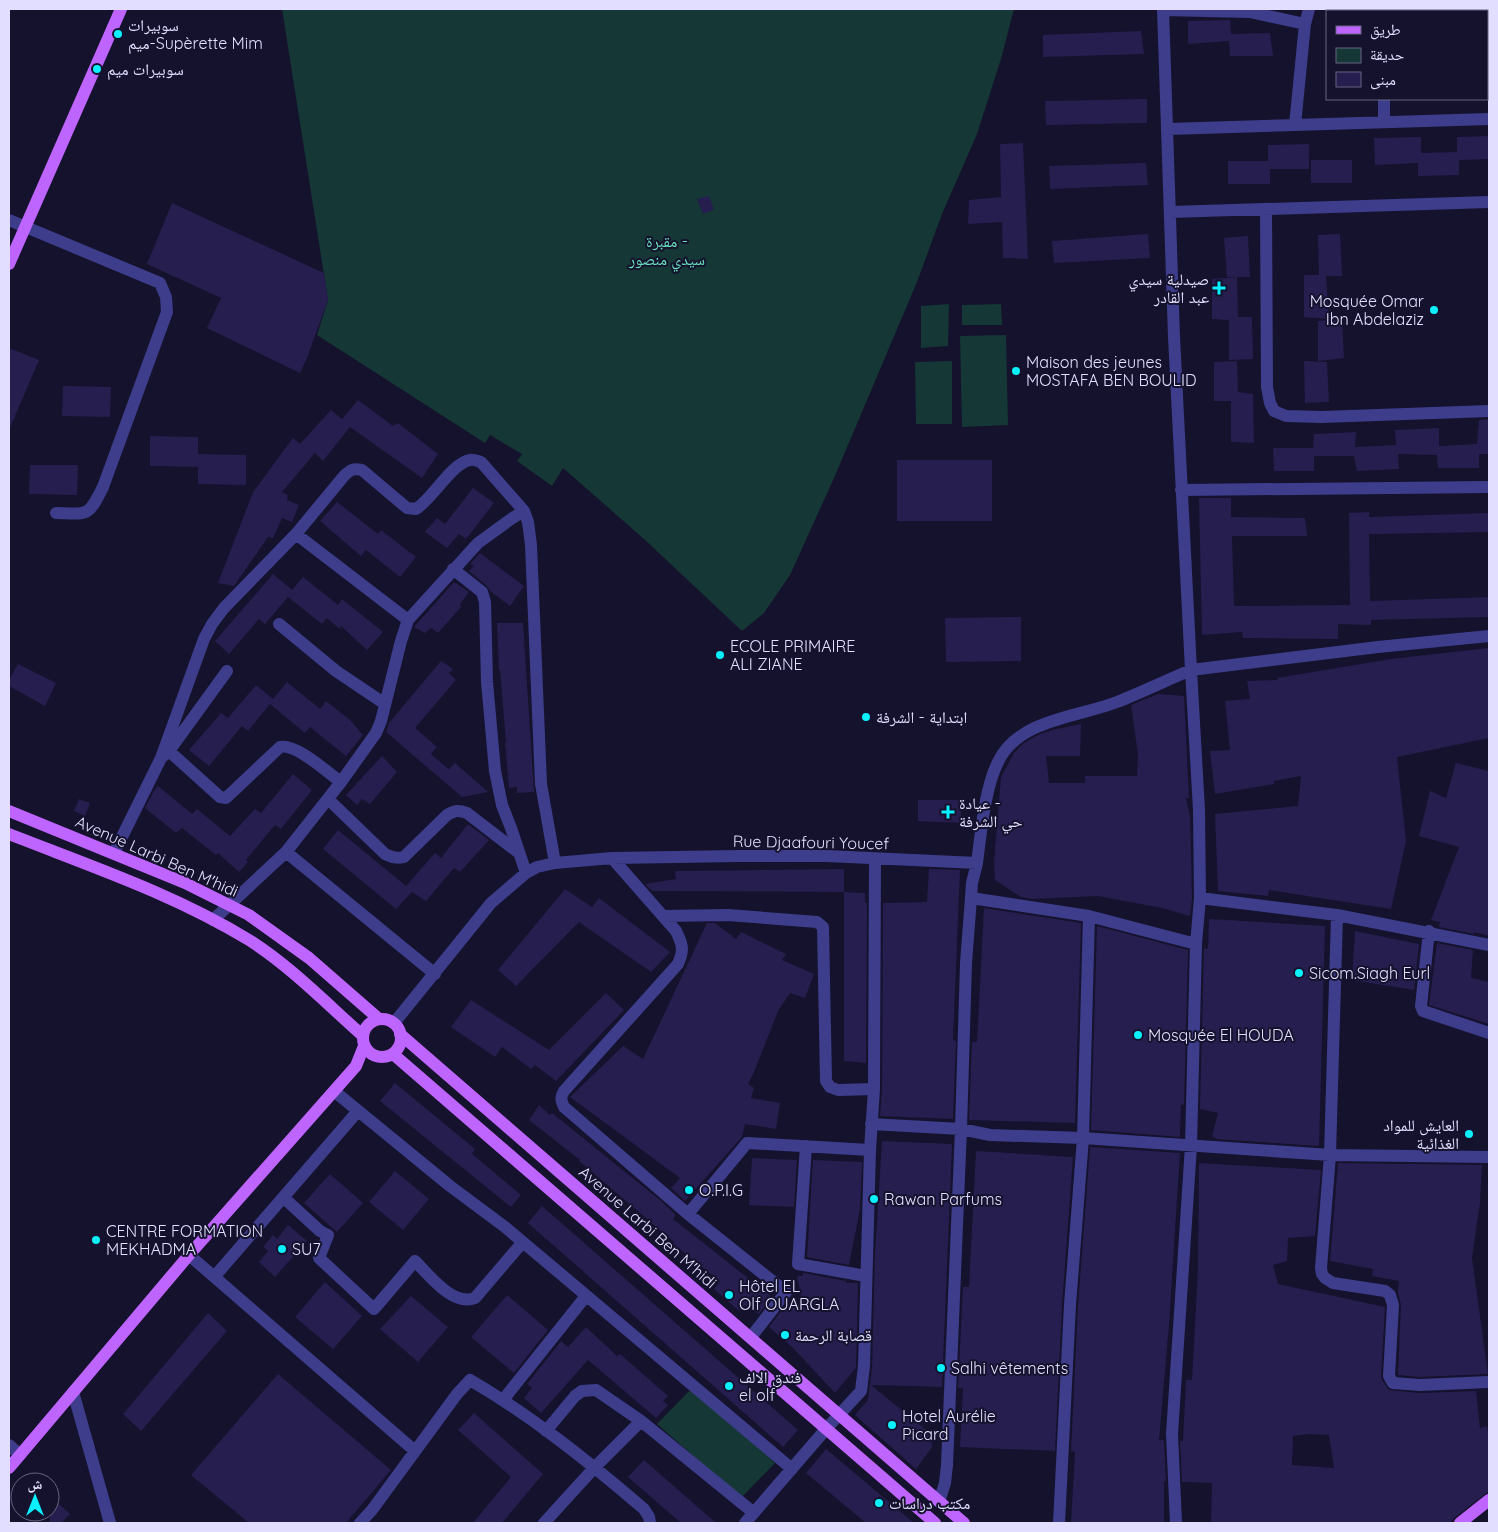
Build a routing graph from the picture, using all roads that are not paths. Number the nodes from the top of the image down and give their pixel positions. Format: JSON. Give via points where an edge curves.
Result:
{"nodes":[{"id":1,"x":121,"y":9,"type":"edge"},
{"id":2,"x":1163,"y":9,"type":"edge"},
{"id":3,"x":1308,"y":9,"type":"edge"},
{"id":4,"x":1251,"y":10,"type":"edge"},
{"id":5,"x":1305,"y":24,"type":"junction"},
{"id":6,"x":1384,"y":100,"type":"edge"},
{"id":7,"x":1489,"y":120,"type":"edge"},
{"id":8,"x":1384,"y":122,"type":"junction"},
{"id":9,"x":1295,"y":124,"type":"junction"},
{"id":10,"x":1168,"y":129,"type":"junction"},
{"id":11,"x":1489,"y":202,"type":"edge"},
{"id":12,"x":1266,"y":209,"type":"junction"},
{"id":13,"x":1171,"y":212,"type":"junction"},
{"id":14,"x":9,"y":220,"type":"edge"},
{"id":15,"x":25,"y":227,"type":"junction"},
{"id":16,"x":9,"y":264,"type":"edge"},
{"id":17,"x":1489,"y":411,"type":"edge"},
{"id":18,"x":1489,"y":487,"type":"edge"},
{"id":19,"x":1181,"y":490,"type":"junction"},
{"id":20,"x":524,"y":511,"type":"junction"},
{"id":21,"x":56,"y":514,"type":"dead end"},
{"id":22,"x":296,"y":534,"type":"junction"},
{"id":23,"x":453,"y":569,"type":"junction"},
{"id":24,"x":408,"y":620,"type":"junction"},
{"id":25,"x":279,"y":624,"type":"dead end"},
{"id":26,"x":1489,"y":636,"type":"edge"},
{"id":27,"x":228,"y":670,"type":"dead end"},
{"id":28,"x":1191,"y":670,"type":"junction"},
{"id":29,"x":385,"y":704,"type":"junction"},
{"id":30,"x":165,"y":754,"type":"junction"},
{"id":31,"x":342,"y":782,"type":"junction"},
{"id":32,"x":328,"y":799,"type":"junction"},
{"id":33,"x":9,"y":811,"type":"edge"},
{"id":34,"x":9,"y":834,"type":"edge"},
{"id":35,"x":286,"y":852,"type":"junction"},
{"id":36,"x":114,"y":853,"type":"junction"},
{"id":37,"x":519,"y":853,"type":"junction"},
{"id":38,"x":612,"y":858,"type":"junction"},
{"id":39,"x":875,"y":859,"type":"junction"},
{"id":40,"x":977,"y":862,"type":"junction"},
{"id":41,"x":555,"y":863,"type":"junction"},
{"id":42,"x":526,"y":873,"type":"junction"},
{"id":43,"x":971,"y":898,"type":"junction"},
{"id":44,"x":1200,"y":898,"type":"junction"},
{"id":45,"x":229,"y":905,"type":"junction"},
{"id":46,"x":1337,"y":915,"type":"junction"},
{"id":47,"x":663,"y":916,"type":"junction"},
{"id":48,"x":1089,"y":916,"type":"junction"},
{"id":49,"x":213,"y":920,"type":"junction"},
{"id":50,"x":1429,"y":932,"type":"junction"},
{"id":51,"x":1196,"y":944,"type":"junction"},
{"id":52,"x":1489,"y":945,"type":"edge"},
{"id":53,"x":434,"y":974,"type":"junction"},
{"id":54,"x":379,"y":1019,"type":"junction"},
{"id":55,"x":397,"y":1029,"type":"junction"},
{"id":56,"x":1489,"y":1033,"type":"edge"},
{"id":57,"x":363,"y":1040,"type":"junction"},
{"id":58,"x":390,"y":1055,"type":"junction"},
{"id":59,"x":356,"y":1066,"type":"junction"},
{"id":60,"x":874,"y":1089,"type":"junction"},
{"id":61,"x":334,"y":1091,"type":"junction"},
{"id":62,"x":358,"y":1110,"type":"junction"},
{"id":63,"x":871,"y":1124,"type":"junction"},
{"id":64,"x":962,"y":1130,"type":"junction"},
{"id":65,"x":1083,"y":1138,"type":"junction"},
{"id":66,"x":806,"y":1146,"type":"junction"},
{"id":67,"x":1191,"y":1146,"type":"junction"},
{"id":68,"x":870,"y":1150,"type":"junction"},
{"id":69,"x":1330,"y":1155,"type":"junction"},
{"id":70,"x":1489,"y":1157,"type":"edge"},
{"id":71,"x":284,"y":1198,"type":"junction"},
{"id":72,"x":688,"y":1214,"type":"junction"},
{"id":73,"x":522,"y":1243,"type":"junction"},
{"id":74,"x":190,"y":1255,"type":"junction"},
{"id":75,"x":215,"y":1276,"type":"junction"},
{"id":76,"x":866,"y":1276,"type":"junction"},
{"id":77,"x":586,"y":1296,"type":"junction"},
{"id":78,"x":751,"y":1337,"type":"junction"},
{"id":79,"x":1489,"y":1382,"type":"edge"},
{"id":80,"x":73,"y":1392,"type":"junction"},
{"id":81,"x":503,"y":1400,"type":"junction"},
{"id":82,"x":839,"y":1414,"type":"junction"},
{"id":83,"x":641,"y":1421,"type":"junction"},
{"id":84,"x":826,"y":1429,"type":"junction"},
{"id":85,"x":546,"y":1431,"type":"junction"},
{"id":86,"x":9,"y":1445,"type":"edge"},
{"id":87,"x":415,"y":1451,"type":"junction"},
{"id":88,"x":20,"y":1455,"type":"junction"},
{"id":89,"x":595,"y":1467,"type":"junction"},
{"id":90,"x":9,"y":1468,"type":"edge"},
{"id":91,"x":792,"y":1469,"type":"junction"},
{"id":92,"x":1489,"y":1500,"type":"edge"},
{"id":93,"x":939,"y":1502,"type":"junction"},
{"id":94,"x":754,"y":1513,"type":"junction"},
{"id":95,"x":110,"y":1523,"type":"edge"},
{"id":96,"x":360,"y":1523,"type":"edge"},
{"id":97,"x":544,"y":1523,"type":"edge"},
{"id":98,"x":650,"y":1523,"type":"edge"},
{"id":99,"x":745,"y":1523,"type":"edge"},
{"id":100,"x":935,"y":1523,"type":"edge"},
{"id":101,"x":964,"y":1523,"type":"edge"},
{"id":102,"x":1059,"y":1523,"type":"edge"},
{"id":103,"x":1176,"y":1523,"type":"edge"},
{"id":104,"x":1460,"y":1523,"type":"edge"}],
"edges":[{"from":1,"to":15,"type":"main road"},
{"from":2,"to":4,"type":"street"},
{"from":2,"to":10,"type":"street"},
{"from":3,"to":5,"type":"street"},
{"from":4,"to":5,"type":"street"},
{"from":5,"to":9,"type":"street"},
{"from":6,"to":8,"type":"street"},
{"from":7,"to":8,"type":"street"},
{"from":8,"to":9,"type":"street"},
{"from":9,"to":10,"type":"street"},
{"from":10,"to":13,"type":"street"},
{"from":11,"to":12,"type":"street"},
{"from":12,"to":13,"type":"street"},
{"from":12,"to":17,"type":"street","via":[[1267,387],[1274,411],[1286,416],[1322,417]]},
{"from":13,"to":19,"type":"street"},
{"from":14,"to":15,"type":"street"},
{"from":15,"to":16,"type":"main road"},
{"from":15,"to":21,"type":"street","via":[[160,283],[166,297],[167,312],[103,487],[92,508],[86,512]]},
{"from":18,"to":19,"type":"street"},
{"from":19,"to":28,"type":"street"},
{"from":20,"to":22,"type":"street","via":[[481,462],[472,459],[458,465],[416,509],[407,508],[356,468],[349,470]]},
{"from":20,"to":23,"type":"street","via":[[478,543]]},
{"from":20,"to":41,"type":"street","via":[[531,545],[541,784]]},
{"from":22,"to":24,"type":"street"},
{"from":22,"to":30,"type":"street","via":[[212,624]]},
{"from":23,"to":24,"type":"street"},
{"from":23,"to":37,"type":"street","via":[[482,592],[485,602],[487,682],[495,771],[502,805]]},
{"from":24,"to":29,"type":"street"},
{"from":25,"to":29,"type":"street","via":[[336,671]]},
{"from":26,"to":28,"type":"street"},
{"from":27,"to":30,"type":"street"},
{"from":28,"to":40,"type":"street","via":[[1116,702],[1062,717],[1015,739],[998,761],[992,778]]},
{"from":28,"to":44,"type":"street"},
{"from":29,"to":31,"type":"street","via":[[376,733]]},
{"from":30,"to":31,"type":"street","via":[[220,797],[226,798],[286,746],[296,749]]},
{"from":30,"to":36,"type":"street"},
{"from":31,"to":32,"type":"street"},
{"from":32,"to":35,"type":"street"},
{"from":32,"to":37,"type":"street","via":[[392,857],[404,857],[447,815],[458,810],[467,813]]},
{"from":33,"to":36,"type":"main road","name":"Avenue Larbi Ben M'hidi"},
{"from":34,"to":49,"type":"main road","name":"Avenue Larbi Ben M'hidi","via":[[162,894]]},
{"from":35,"to":45,"type":"street"},
{"from":35,"to":53,"type":"street"},
{"from":36,"to":45,"type":"main road","name":"Avenue Larbi Ben M'hidi"},
{"from":37,"to":42,"type":"street"},
{"from":38,"to":39,"type":"street","name":"Rue Djaafouri Youcef","via":[[827,856]]},
{"from":38,"to":41,"type":"street","name":"Rue Djaafouri Youcef"},
{"from":38,"to":47,"type":"street"},
{"from":39,"to":40,"type":"street","name":"Rue Djaafouri Youcef"},
{"from":39,"to":60,"type":"street"},
{"from":40,"to":43,"type":"street"},
{"from":41,"to":42,"type":"street","name":"Rue Djaafouri Youcef"},
{"from":42,"to":53,"type":"street","name":"Rue Djaafouri Youcef","via":[[491,904]]},
{"from":43,"to":48,"type":"street"},
{"from":43,"to":64,"type":"street"},
{"from":44,"to":46,"type":"street"},
{"from":44,"to":51,"type":"street"},
{"from":45,"to":49,"type":"street"},
{"from":45,"to":54,"type":"main road","name":"Avenue Larbi Ben M'hidi","via":[[291,945]]},
{"from":46,"to":50,"type":"street"},
{"from":46,"to":69,"type":"street"},
{"from":47,"to":60,"type":"street","via":[[728,915],[821,924],[826,1081],[838,1090]]},
{"from":47,"to":72,"type":"street","via":[[682,942],[683,952],[678,964],[561,1096],[564,1107]]},
{"from":48,"to":51,"type":"street"},
{"from":48,"to":65,"type":"street"},
{"from":49,"to":57,"type":"main road","name":"Avenue Larbi Ben M'hidi","via":[[270,955]]},
{"from":50,"to":52,"type":"street"},
{"from":50,"to":56,"type":"street","via":[[1423,1010]]},
{"from":51,"to":67,"type":"street"},
{"from":53,"to":55,"type":"street","name":"Rue Djaafouri Youcef"},
{"from":54,"to":55,"type":"main road","via":[[386,1019]]},
{"from":54,"to":57,"type":"main road","via":[[368,1024]]},
{"from":55,"to":58,"type":"main road","via":[[400,1043]]},
{"from":55,"to":78,"type":"main road","name":"Avenue Larbi Ben M'hidi"},
{"from":57,"to":58,"type":"main road","via":[[374,1056]]},
{"from":57,"to":59,"type":"main road"},
{"from":58,"to":59,"type":"main road"},
{"from":58,"to":84,"type":"main road"},
{"from":59,"to":61,"type":"main road"},
{"from":60,"to":63,"type":"street"},
{"from":61,"to":62,"type":"street"},
{"from":61,"to":74,"type":"main road"},
{"from":62,"to":71,"type":"street"},
{"from":62,"to":73,"type":"street"},
{"from":63,"to":64,"type":"street"},
{"from":63,"to":68,"type":"street"},
{"from":64,"to":65,"type":"street","via":[[990,1135]]},
{"from":64,"to":93,"type":"street","via":[[947,1465]]},
{"from":65,"to":67,"type":"street"},
{"from":65,"to":102,"type":"street","via":[[1070,1305]]},
{"from":66,"to":68,"type":"street"},
{"from":66,"to":72,"type":"street","via":[[747,1143]]},
{"from":66,"to":76,"type":"street","via":[[798,1264]]},
{"from":67,"to":69,"type":"street"},
{"from":67,"to":103,"type":"street","via":[[1172,1434]]},
{"from":68,"to":76,"type":"street"},
{"from":69,"to":70,"type":"street"},
{"from":69,"to":79,"type":"street","via":[[1322,1274],[1333,1283],[1390,1294],[1393,1305],[1390,1380],[1396,1384],[1420,1385]]},
{"from":71,"to":73,"type":"street","via":[[328,1236],[319,1258],[374,1309],[415,1261],[453,1296],[464,1300],[475,1298]]},
{"from":71,"to":75,"type":"street"},
{"from":72,"to":78,"type":"street","via":[[786,1292]]},
{"from":73,"to":77,"type":"street"},
{"from":74,"to":75,"type":"street"},
{"from":74,"to":80,"type":"main road"},
{"from":75,"to":87,"type":"street"},
{"from":76,"to":82,"type":"street","via":[[861,1391]]},
{"from":77,"to":81,"type":"street"},
{"from":77,"to":91,"type":"street"},
{"from":78,"to":82,"type":"main road","name":"Avenue Larbi Ben M'hidi"},
{"from":80,"to":88,"type":"main road"},
{"from":80,"to":95,"type":"street"},
{"from":81,"to":85,"type":"street"},
{"from":81,"to":87,"type":"street","via":[[470,1380]]},
{"from":82,"to":84,"type":"street"},
{"from":82,"to":93,"type":"main road","name":"Avenue Larbi Ben M'hidi"},
{"from":83,"to":85,"type":"street","via":[[596,1390],[590,1390],[575,1396]]},
{"from":83,"to":89,"type":"street"},
{"from":83,"to":94,"type":"street"},
{"from":84,"to":91,"type":"street"},
{"from":84,"to":100,"type":"main road"},
{"from":85,"to":89,"type":"street"},
{"from":86,"to":88,"type":"street"},
{"from":87,"to":96,"type":"street"},
{"from":88,"to":90,"type":"main road"},
{"from":89,"to":97,"type":"street"},
{"from":89,"to":98,"type":"street","via":[[644,1509]]},
{"from":91,"to":94,"type":"street"},
{"from":92,"to":104,"type":"main road"},
{"from":93,"to":101,"type":"main road","name":"Avenue Larbi Ben M'hidi"},
{"from":94,"to":99,"type":"street"}]}
